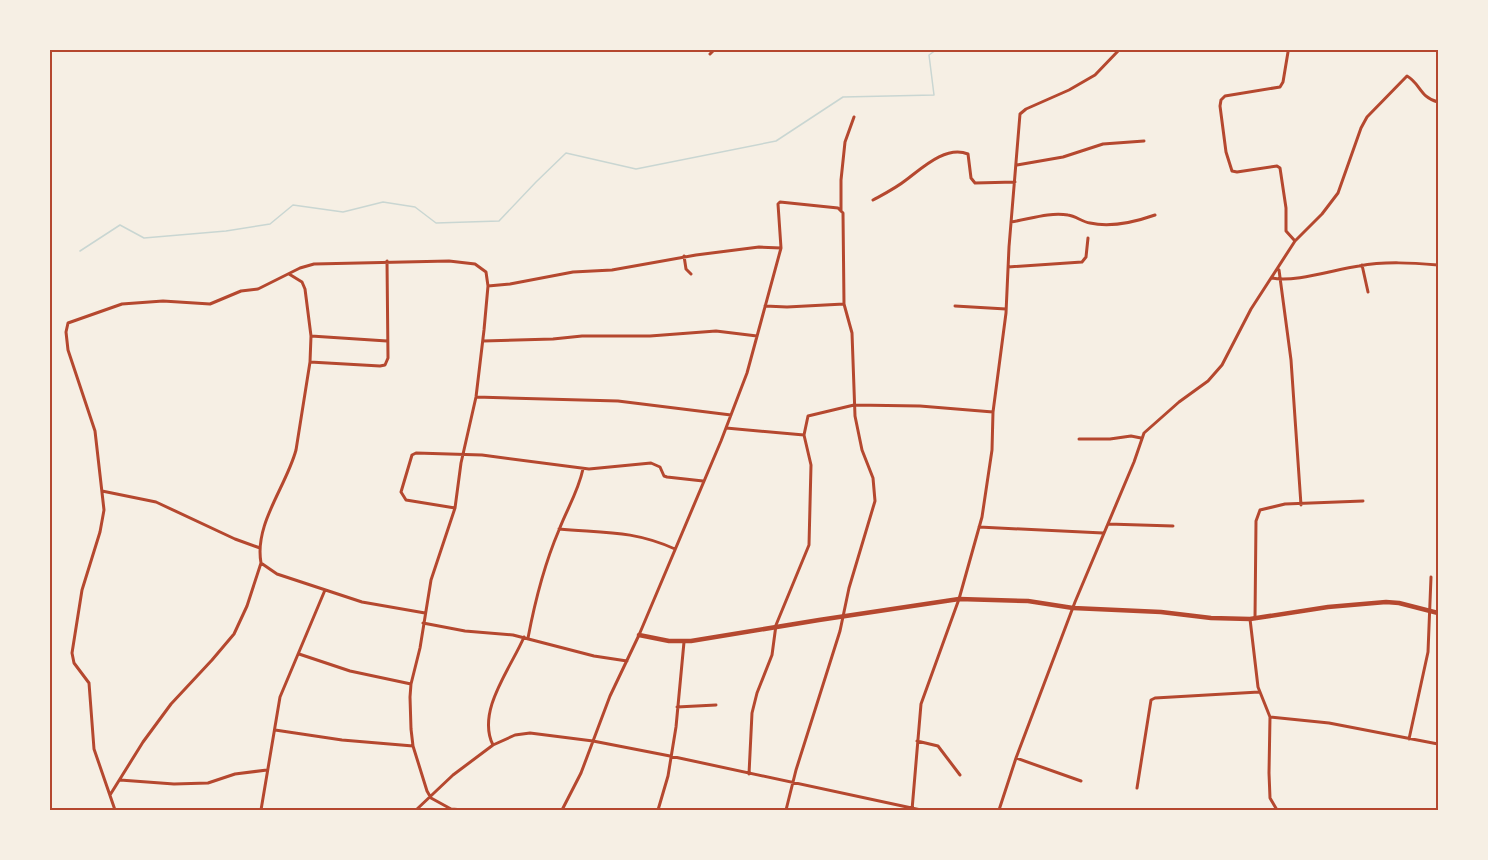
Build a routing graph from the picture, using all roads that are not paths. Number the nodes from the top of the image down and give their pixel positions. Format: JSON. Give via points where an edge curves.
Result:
{"nodes":[{"id":1,"x":714,"y":50,"type":"edge"},
{"id":2,"x":1119,"y":50,"type":"edge"},
{"id":3,"x":1288,"y":51,"type":"dead end"},
{"id":4,"x":710,"y":54,"type":"dead end"},
{"id":5,"x":1438,"y":102,"type":"edge"},
{"id":6,"x":854,"y":117,"type":"dead end"},
{"id":7,"x":1144,"y":141,"type":"dead end"},
{"id":8,"x":1017,"y":165,"type":"junction"},
{"id":9,"x":1015,"y":182,"type":"junction"},
{"id":10,"x":873,"y":200,"type":"dead end"},
{"id":11,"x":841,"y":210,"type":"junction"},
{"id":12,"x":1155,"y":215,"type":"dead end"},
{"id":13,"x":1011,"y":222,"type":"junction"},
{"id":14,"x":1088,"y":238,"type":"dead end"},
{"id":15,"x":1295,"y":241,"type":"junction"},
{"id":16,"x":781,"y":248,"type":"junction"},
{"id":17,"x":684,"y":256,"type":"junction"},
{"id":18,"x":387,"y":261,"type":"junction"},
{"id":19,"x":1362,"y":265,"type":"junction"},
{"id":20,"x":1438,"y":265,"type":"edge"},
{"id":21,"x":1008,"y":267,"type":"junction"},
{"id":22,"x":1278,"y":268,"type":"junction"},
{"id":23,"x":290,"y":274,"type":"junction"},
{"id":24,"x":691,"y":274,"type":"dead end"},
{"id":25,"x":1272,"y":278,"type":"junction"},
{"id":26,"x":1281,"y":279,"type":"junction"},
{"id":27,"x":488,"y":286,"type":"junction"},
{"id":28,"x":1368,"y":292,"type":"dead end"},
{"id":29,"x":844,"y":304,"type":"junction"},
{"id":30,"x":765,"y":306,"type":"junction"},
{"id":31,"x":955,"y":306,"type":"dead end"},
{"id":32,"x":1006,"y":309,"type":"junction"},
{"id":33,"x":311,"y":336,"type":"junction"},
{"id":34,"x":757,"y":336,"type":"junction"},
{"id":35,"x":388,"y":341,"type":"junction"},
{"id":36,"x":483,"y":341,"type":"junction"},
{"id":37,"x":310,"y":362,"type":"junction"},
{"id":38,"x":476,"y":397,"type":"junction"},
{"id":39,"x":854,"y":405,"type":"junction"},
{"id":40,"x":993,"y":412,"type":"junction"},
{"id":41,"x":731,"y":415,"type":"junction"},
{"id":42,"x":726,"y":428,"type":"junction"},
{"id":43,"x":804,"y":435,"type":"junction"},
{"id":44,"x":1141,"y":438,"type":"junction"},
{"id":45,"x":1079,"y":439,"type":"dead end"},
{"id":46,"x":462,"y":455,"type":"junction"},
{"id":47,"x":583,"y":469,"type":"junction"},
{"id":48,"x":703,"y":482,"type":"junction"},
{"id":49,"x":102,"y":491,"type":"junction"},
{"id":50,"x":1363,"y":501,"type":"dead end"},
{"id":51,"x":1301,"y":504,"type":"junction"},
{"id":52,"x":455,"y":508,"type":"junction"},
{"id":53,"x":1108,"y":524,"type":"junction"},
{"id":54,"x":1173,"y":526,"type":"dead end"},
{"id":55,"x":980,"y":527,"type":"junction"},
{"id":56,"x":559,"y":529,"type":"junction"},
{"id":57,"x":1103,"y":533,"type":"junction"},
{"id":58,"x":260,"y":548,"type":"junction"},
{"id":59,"x":675,"y":549,"type":"junction"},
{"id":60,"x":261,"y":563,"type":"junction"},
{"id":61,"x":1431,"y":577,"type":"dead end"},
{"id":62,"x":325,"y":590,"type":"junction"},
{"id":63,"x":959,"y":599,"type":"junction"},
{"id":64,"x":1073,"y":608,"type":"junction"},
{"id":65,"x":1428,"y":609,"type":"junction"},
{"id":66,"x":426,"y":613,"type":"junction"},
{"id":67,"x":1438,"y":613,"type":"edge"},
{"id":68,"x":844,"y":616,"type":"junction"},
{"id":69,"x":1252,"y":618,"type":"junction"},
{"id":70,"x":423,"y":623,"type":"junction"},
{"id":71,"x":776,"y":628,"type":"junction"},
{"id":72,"x":639,"y":635,"type":"junction"},
{"id":73,"x":526,"y":638,"type":"junction"},
{"id":74,"x":684,"y":642,"type":"junction"},
{"id":75,"x":299,"y":654,"type":"junction"},
{"id":76,"x":627,"y":661,"type":"junction"},
{"id":77,"x":411,"y":684,"type":"junction"},
{"id":78,"x":1259,"y":692,"type":"junction"},
{"id":79,"x":716,"y":705,"type":"dead end"},
{"id":80,"x":677,"y":707,"type":"junction"},
{"id":81,"x":1270,"y":717,"type":"junction"},
{"id":82,"x":275,"y":730,"type":"junction"},
{"id":83,"x":1409,"y":739,"type":"junction"},
{"id":84,"x":593,"y":741,"type":"junction"},
{"id":85,"x":917,"y":741,"type":"junction"},
{"id":86,"x":1438,"y":744,"type":"edge"},
{"id":87,"x":493,"y":745,"type":"junction"},
{"id":88,"x":413,"y":746,"type":"junction"},
{"id":89,"x":670,"y":756,"type":"junction"},
{"id":90,"x":1016,"y":758,"type":"junction"},
{"id":91,"x":267,"y":770,"type":"junction"},
{"id":92,"x":749,"y":774,"type":"junction"},
{"id":93,"x":960,"y":775,"type":"dead end"},
{"id":94,"x":120,"y":780,"type":"junction"},
{"id":95,"x":1081,"y":780,"type":"dead end"},
{"id":96,"x":793,"y":782,"type":"junction"},
{"id":97,"x":1137,"y":788,"type":"dead end"},
{"id":98,"x":110,"y":795,"type":"junction"},
{"id":99,"x":431,"y":798,"type":"junction"},
{"id":100,"x":912,"y":809,"type":"edge"},
{"id":101,"x":115,"y":810,"type":"edge"},
{"id":102,"x":261,"y":810,"type":"edge"},
{"id":103,"x":417,"y":810,"type":"edge"},
{"id":104,"x":464,"y":810,"type":"edge"},
{"id":105,"x":562,"y":810,"type":"edge"},
{"id":106,"x":658,"y":810,"type":"edge"},
{"id":107,"x":786,"y":810,"type":"edge"},
{"id":108,"x":921,"y":810,"type":"edge"},
{"id":109,"x":999,"y":810,"type":"edge"},
{"id":110,"x":1277,"y":810,"type":"edge"}],
"edges":[{"from":1,"to":4,"type":"street"},
{"from":2,"to":8,"type":"street","via":[[1095,75],[1020,114]]},
{"from":3,"to":15,"type":"street","via":[[1280,87],[1225,96],[1220,106],[1232,171],[1280,168],[1286,231]]},
{"from":5,"to":15,"type":"street","via":[[1425,96],[1410,77],[1400,80],[1363,124],[1341,186],[1330,205]]},
{"from":6,"to":11,"type":"street","via":[[845,142]]},
{"from":7,"to":8,"type":"street","via":[[1103,144],[1063,157]]},
{"from":8,"to":9,"type":"street"},
{"from":9,"to":10,"type":"street","via":[[975,183],[967,152],[954,153],[926,164]]},
{"from":9,"to":13,"type":"street"},
{"from":11,"to":16,"type":"street","via":[[780,202]]},
{"from":11,"to":29,"type":"street"},
{"from":12,"to":13,"type":"street","via":[[1113,224],[1088,223],[1059,214]]},
{"from":13,"to":21,"type":"street"},
{"from":14,"to":21,"type":"street","via":[[1082,262]]},
{"from":15,"to":22,"type":"street"},
{"from":16,"to":17,"type":"street"},
{"from":16,"to":30,"type":"street"},
{"from":17,"to":24,"type":"street"},
{"from":17,"to":27,"type":"street"},
{"from":18,"to":23,"type":"street","via":[[314,264]]},
{"from":18,"to":27,"type":"street","via":[[475,264],[486,272]]},
{"from":18,"to":35,"type":"street"},
{"from":19,"to":20,"type":"street"},
{"from":19,"to":26,"type":"street"},
{"from":19,"to":28,"type":"street"},
{"from":21,"to":32,"type":"street"},
{"from":22,"to":25,"type":"street"},
{"from":22,"to":26,"type":"street"},
{"from":23,"to":33,"type":"street","via":[[304,286]]},
{"from":23,"to":49,"type":"street","via":[[210,304],[122,304],[68,324],[68,350],[95,432]]},
{"from":25,"to":26,"type":"street"},
{"from":25,"to":44,"type":"street","via":[[1216,373]]},
{"from":26,"to":51,"type":"street","via":[[1292,360]]},
{"from":27,"to":36,"type":"street"},
{"from":29,"to":30,"type":"street"},
{"from":29,"to":39,"type":"street","via":[[852,333]]},
{"from":30,"to":34,"type":"street"},
{"from":31,"to":32,"type":"street"},
{"from":32,"to":40,"type":"street"},
{"from":33,"to":35,"type":"street"},
{"from":33,"to":37,"type":"street"},
{"from":34,"to":36,"type":"street","via":[[708,332]]},
{"from":34,"to":41,"type":"street"},
{"from":35,"to":37,"type":"street","via":[[388,358],[383,366]]},
{"from":36,"to":38,"type":"street"},
{"from":37,"to":58,"type":"street","via":[[294,457]]},
{"from":38,"to":41,"type":"street","via":[[618,401]]},
{"from":38,"to":46,"type":"street"},
{"from":39,"to":40,"type":"street"},
{"from":39,"to":43,"type":"street","via":[[810,414]]},
{"from":39,"to":68,"type":"street","via":[[860,443],[873,478],[874,501]]},
{"from":40,"to":55,"type":"street"},
{"from":41,"to":42,"type":"street"},
{"from":42,"to":43,"type":"street"},
{"from":42,"to":48,"type":"street"},
{"from":43,"to":71,"type":"street","via":[[811,465],[809,546]]},
{"from":44,"to":45,"type":"street"},
{"from":44,"to":53,"type":"street"},
{"from":46,"to":47,"type":"street"},
{"from":46,"to":52,"type":"street"},
{"from":46,"to":52,"type":"street","via":[[412,455],[401,492],[406,500]]},
{"from":47,"to":48,"type":"street","via":[[655,463],[665,476]]},
{"from":47,"to":56,"type":"street","via":[[574,500]]},
{"from":48,"to":59,"type":"street"},
{"from":49,"to":58,"type":"street","via":[[156,502]]},
{"from":49,"to":98,"type":"street","via":[[103,518],[82,590],[72,653],[74,663],[89,683],[94,749]]},
{"from":50,"to":51,"type":"street"},
{"from":51,"to":69,"type":"street","via":[[1268,507],[1258,514]]},
{"from":52,"to":66,"type":"street","via":[[434,570]]},
{"from":53,"to":54,"type":"street"},
{"from":53,"to":57,"type":"street"},
{"from":55,"to":57,"type":"street"},
{"from":55,"to":63,"type":"street"},
{"from":56,"to":59,"type":"street","via":[[644,537]]},
{"from":56,"to":73,"type":"street"},
{"from":57,"to":64,"type":"street"},
{"from":58,"to":60,"type":"street"},
{"from":59,"to":72,"type":"street"},
{"from":60,"to":62,"type":"street","via":[[277,574]]},
{"from":60,"to":94,"type":"street","via":[[234,634],[169,707]]},
{"from":61,"to":65,"type":"street"},
{"from":62,"to":66,"type":"street","via":[[362,602]]},
{"from":62,"to":75,"type":"street"},
{"from":63,"to":64,"type":"main road","via":[[1022,600]]},
{"from":63,"to":68,"type":"main road"},
{"from":63,"to":85,"type":"street","via":[[921,704]]},
{"from":64,"to":69,"type":"main road"},
{"from":64,"to":90,"type":"street"},
{"from":65,"to":67,"type":"main road"},
{"from":65,"to":69,"type":"main road","via":[[1375,602]]},
{"from":65,"to":83,"type":"street","via":[[1428,652]]},
{"from":66,"to":70,"type":"street"},
{"from":68,"to":71,"type":"main road"},
{"from":68,"to":96,"type":"street"},
{"from":69,"to":78,"type":"street"},
{"from":70,"to":73,"type":"street"},
{"from":70,"to":77,"type":"street"},
{"from":71,"to":74,"type":"main road"},
{"from":71,"to":92,"type":"street","via":[[772,655],[759,683],[752,713]]},
{"from":72,"to":74,"type":"main road"},
{"from":72,"to":76,"type":"street"},
{"from":73,"to":76,"type":"street"},
{"from":73,"to":87,"type":"street","via":[[503,674],[491,709],[488,729]]},
{"from":74,"to":80,"type":"street"},
{"from":75,"to":77,"type":"street","via":[[350,671]]},
{"from":75,"to":82,"type":"street","via":[[280,697]]},
{"from":76,"to":84,"type":"street"},
{"from":77,"to":88,"type":"street"},
{"from":78,"to":81,"type":"street"},
{"from":78,"to":97,"type":"street","via":[[1151,700]]},
{"from":79,"to":80,"type":"street"},
{"from":80,"to":89,"type":"street"},
{"from":81,"to":83,"type":"street","via":[[1329,723]]},
{"from":81,"to":110,"type":"street","via":[[1270,798]]},
{"from":82,"to":88,"type":"street"},
{"from":82,"to":91,"type":"street"},
{"from":83,"to":86,"type":"street"},
{"from":84,"to":87,"type":"street","via":[[525,733]]},
{"from":84,"to":89,"type":"street"},
{"from":84,"to":105,"type":"street"},
{"from":85,"to":93,"type":"street","via":[[938,746]]},
{"from":85,"to":100,"type":"street"},
{"from":87,"to":99,"type":"street","via":[[453,775]]},
{"from":88,"to":99,"type":"street"},
{"from":89,"to":92,"type":"street"},
{"from":89,"to":106,"type":"street"},
{"from":90,"to":95,"type":"street"},
{"from":90,"to":109,"type":"street"},
{"from":91,"to":94,"type":"street","via":[[208,783]]},
{"from":91,"to":102,"type":"street"},
{"from":92,"to":96,"type":"street"},
{"from":94,"to":98,"type":"street"},
{"from":96,"to":100,"type":"street"},
{"from":96,"to":107,"type":"street"},
{"from":98,"to":101,"type":"street"},
{"from":99,"to":103,"type":"street"},
{"from":99,"to":104,"type":"street","via":[[451,809]]},
{"from":100,"to":108,"type":"street"}]}
